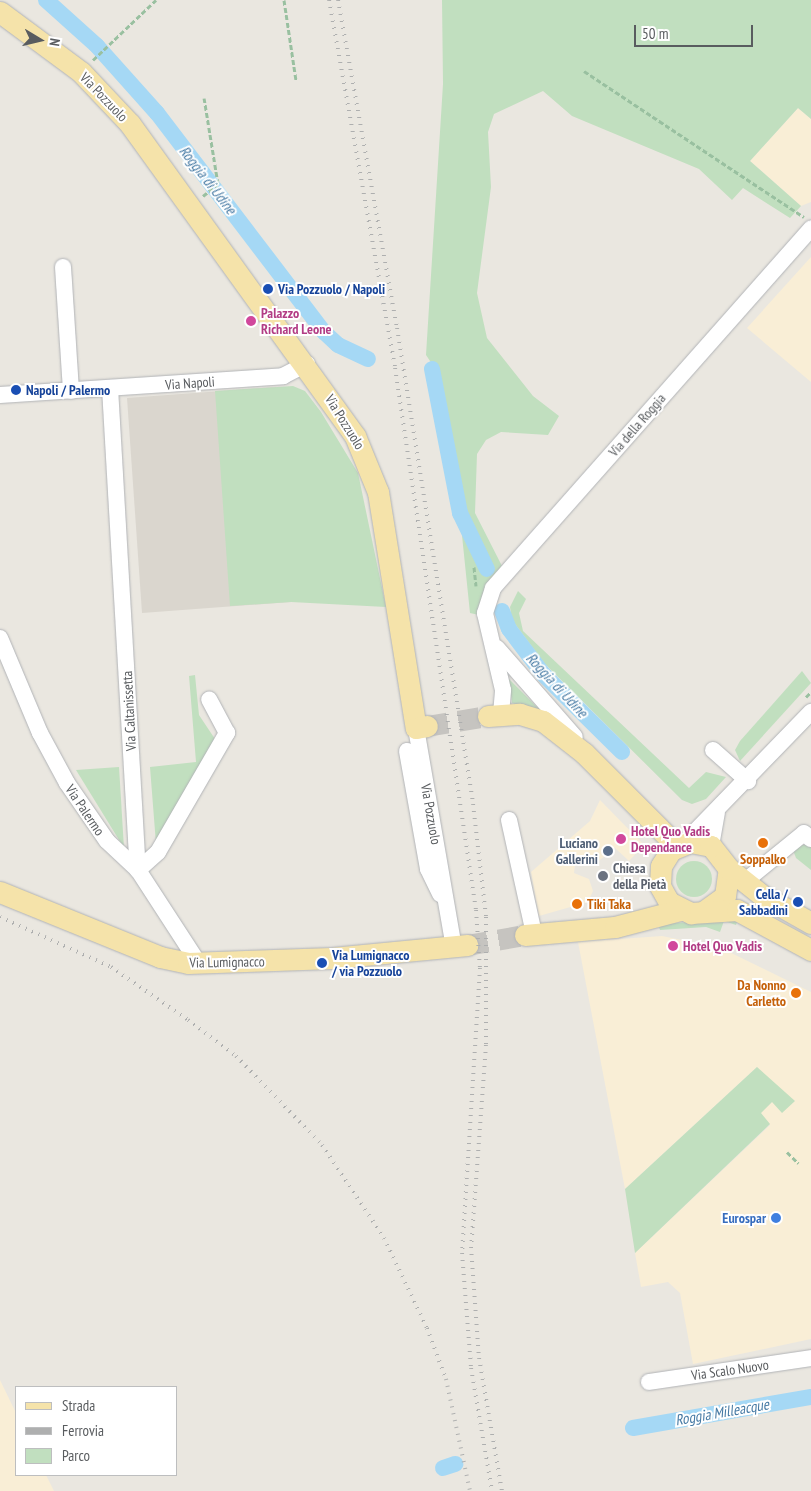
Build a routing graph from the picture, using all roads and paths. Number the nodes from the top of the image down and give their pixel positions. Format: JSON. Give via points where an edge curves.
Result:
{"nodes":[{"id":1,"x":156,"y":0,"type":"edge"},
{"id":2,"x":284,"y":0,"type":"edge"},
{"id":3,"x":3,"y":19,"type":"edge"},
{"id":4,"x":97,"y":56,"type":"dead end"},
{"id":5,"x":584,"y":70,"type":"dead end"},
{"id":6,"x":296,"y":80,"type":"dead end"},
{"id":7,"x":204,"y":98,"type":"dead end"},
{"id":8,"x":205,"y":195,"type":"dead end"},
{"id":9,"x":797,"y":211,"type":"dead end"},
{"id":10,"x":811,"y":229,"type":"edge"},
{"id":11,"x":63,"y":268,"type":"dead end"},
{"id":12,"x":307,"y":364,"type":"junction"},
{"id":13,"x":110,"y":388,"type":"junction"},
{"id":14,"x":71,"y":391,"type":"junction"},
{"id":15,"x":0,"y":395,"type":"edge"},
{"id":16,"x":488,"y":631,"type":"junction"},
{"id":17,"x":0,"y":638,"type":"edge"},
{"id":18,"x":209,"y":699,"type":"dead end"},
{"id":19,"x":811,"y":712,"type":"edge"},
{"id":20,"x":494,"y":715,"type":"joint"},
{"id":21,"x":421,"y":727,"type":"joint"},
{"id":22,"x":713,"y":750,"type":"dead end"},
{"id":23,"x":407,"y":752,"type":"dead end"},
{"id":24,"x":584,"y":753,"type":"junction"},
{"id":25,"x":748,"y":781,"type":"junction"},
{"id":26,"x":717,"y":813,"type":"junction"},
{"id":27,"x":509,"y":820,"type":"dead end"},
{"id":28,"x":811,"y":839,"type":"edge"},
{"id":29,"x":680,"y":845,"type":"junction"},
{"id":30,"x":711,"y":846,"type":"junction"},
{"id":31,"x":138,"y":870,"type":"junction"},
{"id":32,"x":736,"y":876,"type":"junction"},
{"id":33,"x":0,"y":892,"type":"edge"},
{"id":34,"x":446,"y":901,"type":"junction"},
{"id":35,"x":680,"y":910,"type":"junction"},
{"id":36,"x":703,"y":912,"type":"junction"},
{"id":37,"x":811,"y":923,"type":"edge"},
{"id":38,"x":530,"y":934,"type":"joint"},
{"id":39,"x":460,"y":946,"type":"joint"},
{"id":40,"x":811,"y":950,"type":"edge"},
{"id":41,"x":199,"y":964,"type":"junction"},
{"id":42,"x":786,"y":1152,"type":"dead end"},
{"id":43,"x":798,"y":1163,"type":"dead end"},
{"id":44,"x":811,"y":1358,"type":"edge"},
{"id":45,"x":649,"y":1382,"type":"dead end"}],
"edges":[{"from":1,"to":4,"type":"path"},
{"from":2,"to":6,"type":"path"},
{"from":3,"to":12,"type":"main road","name":"Via Pozzuolo","via":[[80,72],[130,124]]},
{"from":5,"to":9,"type":"path"},
{"from":7,"to":8,"type":"path","via":[[216,186]]},
{"from":10,"to":16,"type":"street","name":"Via della Roggia","via":[[498,582],[486,606]]},
{"from":11,"to":14,"type":"street"},
{"from":12,"to":13,"type":"street","name":"Via Napoli","via":[[283,376]]},
{"from":12,"to":21,"type":"main road","name":"Via Pozzuolo","via":[[355,436],[375,479]]},
{"from":13,"to":14,"type":"street","name":"Via Napoli"},
{"from":13,"to":31,"type":"street","name":"Via Caltanissetta"},
{"from":14,"to":15,"type":"street","name":"Via Napoli"},
{"from":16,"to":20,"type":"street","name":"Via della Roggia","via":[[504,690]]},
{"from":16,"to":24,"type":"street","name":"Via della Roggia","via":[[510,668],[573,734]]},
{"from":17,"to":31,"type":"street","name":"Via Palermo","via":[[40,733],[67,783],[107,841]]},
{"from":18,"to":31,"type":"street","via":[[227,733],[158,852]]},
{"from":19,"to":25,"type":"street"},
{"from":20,"to":24,"type":"main road","via":[[543,721]]},
{"from":21,"to":34,"type":"street","name":"Via Pozzuolo"},
{"from":22,"to":25,"type":"street"},
{"from":23,"to":34,"type":"street","via":[[428,869]]},
{"from":24,"to":29,"type":"main road"},
{"from":25,"to":26,"type":"street"},
{"from":26,"to":29,"type":"street","via":[[698,824]]},
{"from":26,"to":30,"type":"street"},
{"from":27,"to":38,"type":"street"},
{"from":28,"to":32,"type":"street","via":[[804,833]]},
{"from":29,"to":30,"type":"main road"},
{"from":29,"to":35,"type":"main road","via":[[663,860],[659,879],[665,898]]},
{"from":30,"to":32,"type":"main road"},
{"from":31,"to":41,"type":"street","name":"Via Palermo"},
{"from":32,"to":36,"type":"main road","via":[[725,896]]},
{"from":32,"to":37,"type":"main road"},
{"from":33,"to":41,"type":"main road","name":"Via Lumignacco","via":[[160,957]]},
{"from":34,"to":39,"type":"street","name":"Via Pozzuolo"},
{"from":35,"to":36,"type":"main road"},
{"from":35,"to":38,"type":"main road","via":[[615,927]]},
{"from":36,"to":40,"type":"main road","via":[[737,910]]},
{"from":39,"to":41,"type":"main road","name":"Via Lumignacco"},
{"from":42,"to":43,"type":"path"},
{"from":44,"to":45,"type":"street","name":"Via Scalo Nuovo"}]}
